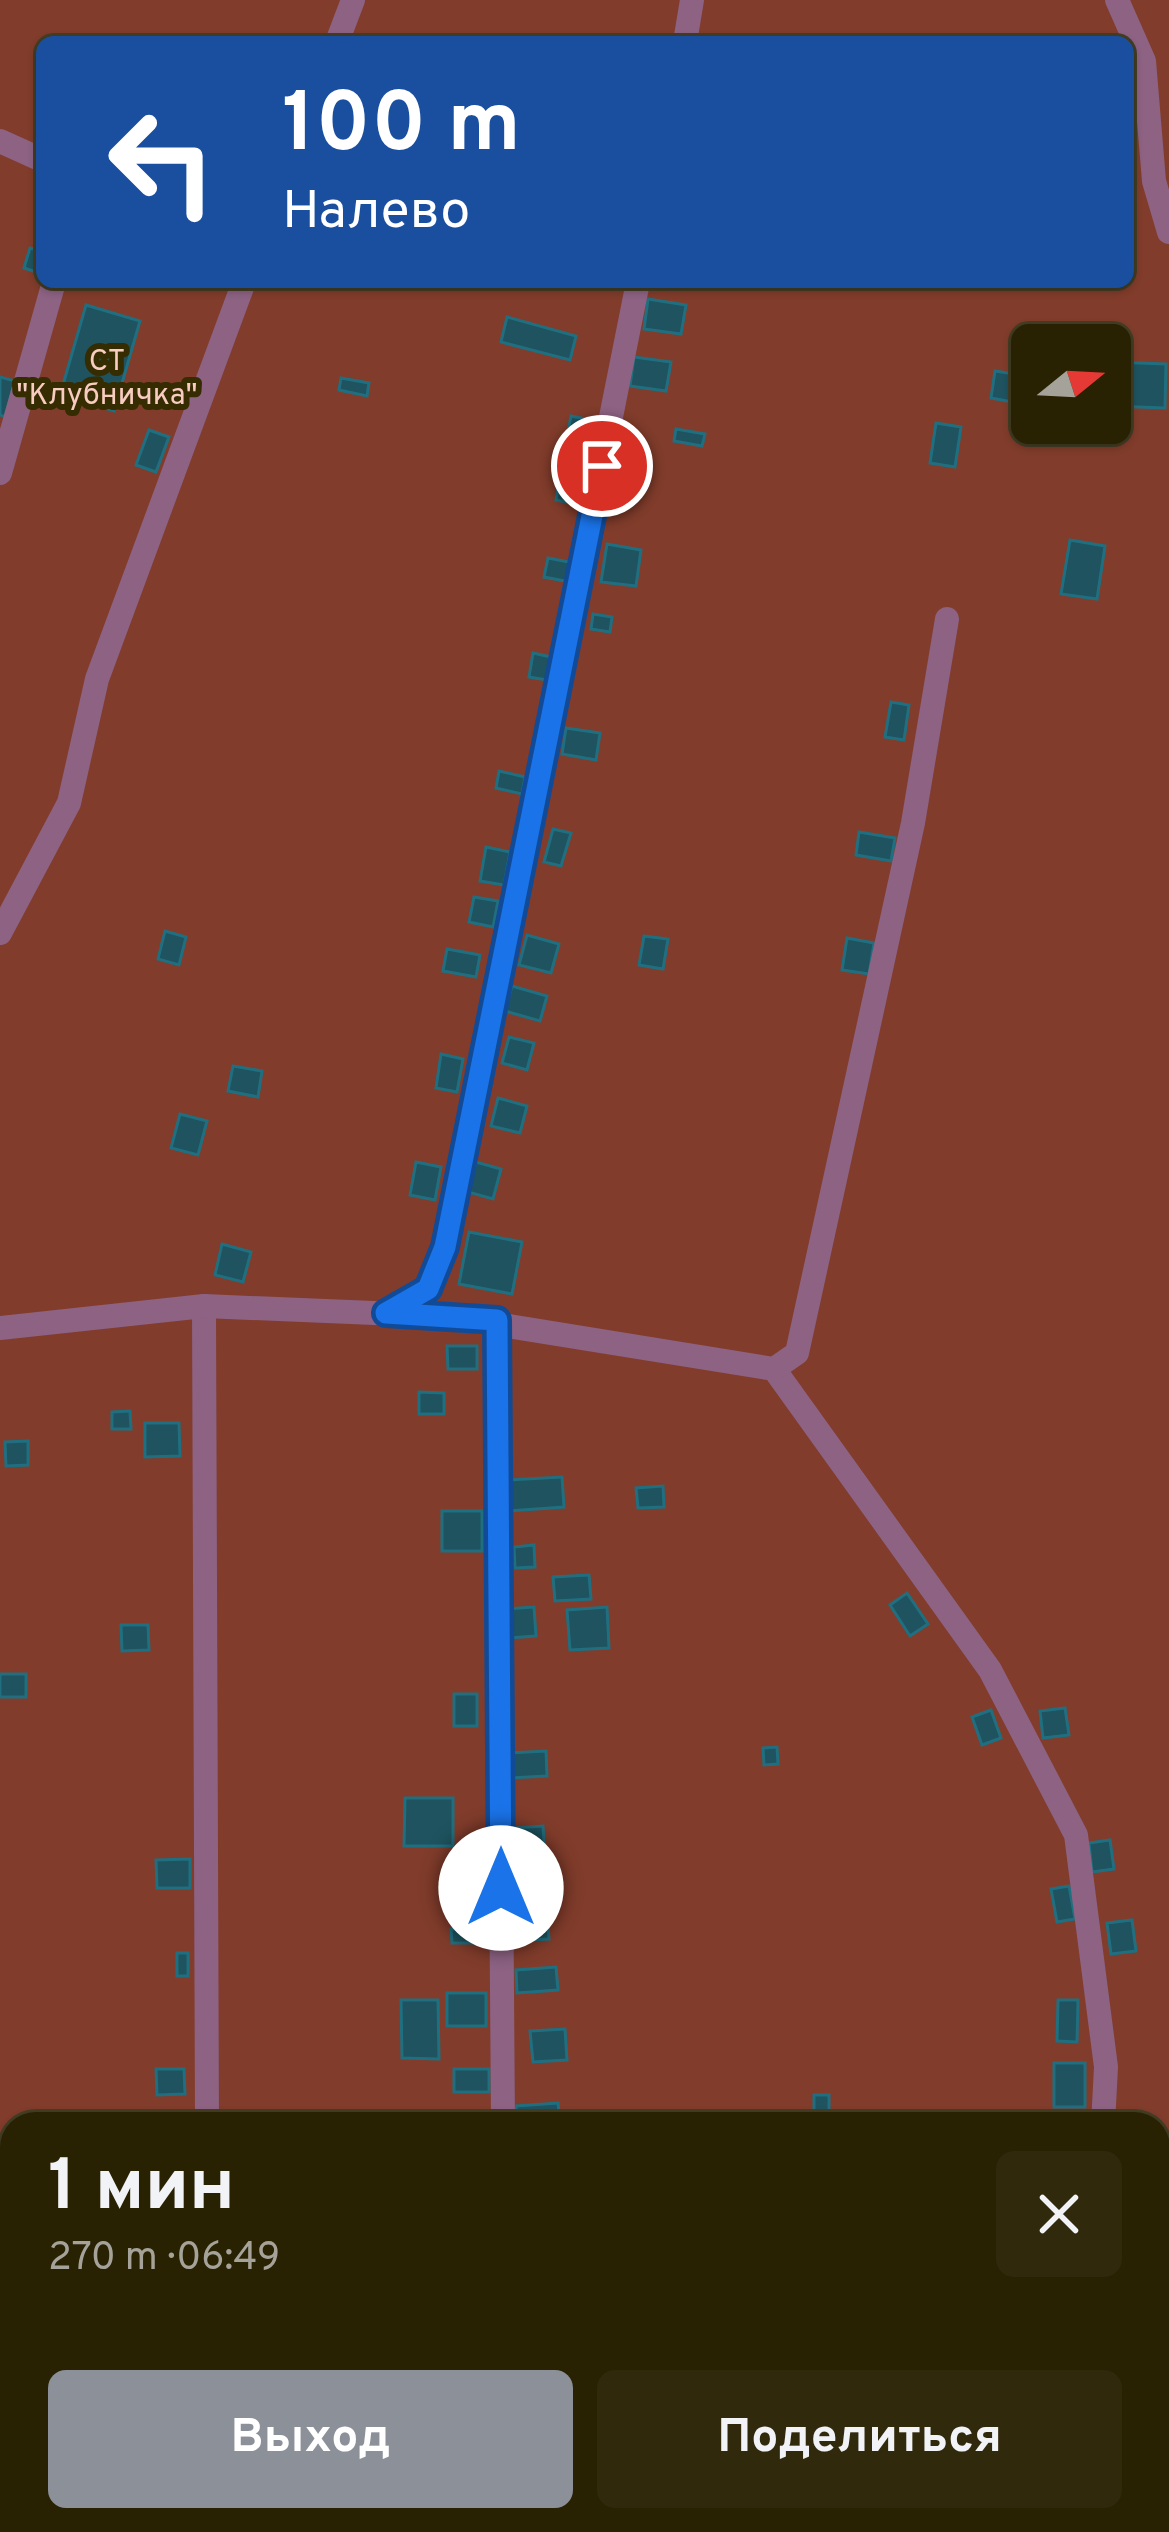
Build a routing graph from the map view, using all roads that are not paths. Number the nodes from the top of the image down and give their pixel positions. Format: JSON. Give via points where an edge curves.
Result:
{"nodes":[{"id":1,"x":353,"y":0,"type":"edge"},
{"id":2,"x":692,"y":0,"type":"edge"},
{"id":3,"x":1118,"y":0,"type":"edge"},
{"id":4,"x":339,"y":36,"type":"edge"},
{"id":5,"x":686,"y":36,"type":"edge"},
{"id":6,"x":1133,"y":36,"type":"edge"},
{"id":7,"x":1134,"y":38,"type":"edge"},
{"id":8,"x":0,"y":141,"type":"edge"},
{"id":9,"x":36,"y":157,"type":"edge"},
{"id":10,"x":1169,"y":232,"type":"edge"},
{"id":11,"x":52,"y":288,"type":"edge"},
{"id":12,"x":242,"y":288,"type":"edge"},
{"id":13,"x":637,"y":288,"type":"edge"},
{"id":14,"x":0,"y":473,"type":"edge"},
{"id":15,"x":947,"y":620,"type":"dead end"},
{"id":16,"x":0,"y":933,"type":"edge"},
{"id":17,"x":204,"y":1306,"type":"junction"},
{"id":18,"x":386,"y":1313,"type":"junction"},
{"id":19,"x":497,"y":1320,"type":"junction"},
{"id":20,"x":0,"y":1328,"type":"edge"},
{"id":21,"x":774,"y":1369,"type":"junction"},
{"id":22,"x":207,"y":2112,"type":"edge"},
{"id":23,"x":503,"y":2112,"type":"edge"},
{"id":24,"x":1104,"y":2112,"type":"edge"}],
"edges":[{"from":1,"to":4,"type":"street"},
{"from":2,"to":5,"type":"street"},
{"from":3,"to":6,"type":"street"},
{"from":7,"to":10,"type":"street"},
{"from":8,"to":9,"type":"street"},
{"from":11,"to":14,"type":"street"},
{"from":12,"to":16,"type":"street","via":[[97,679],[70,802]]},
{"from":13,"to":18,"type":"street","via":[[445,1247],[428,1289]]},
{"from":15,"to":21,"type":"street","via":[[914,823],[797,1353]]},
{"from":17,"to":18,"type":"street"},
{"from":17,"to":20,"type":"street"},
{"from":17,"to":22,"type":"street"},
{"from":18,"to":19,"type":"street"},
{"from":19,"to":21,"type":"street"},
{"from":19,"to":23,"type":"street"},
{"from":21,"to":24,"type":"street","via":[[990,1670],[1076,1835],[1106,2067]]}]}
